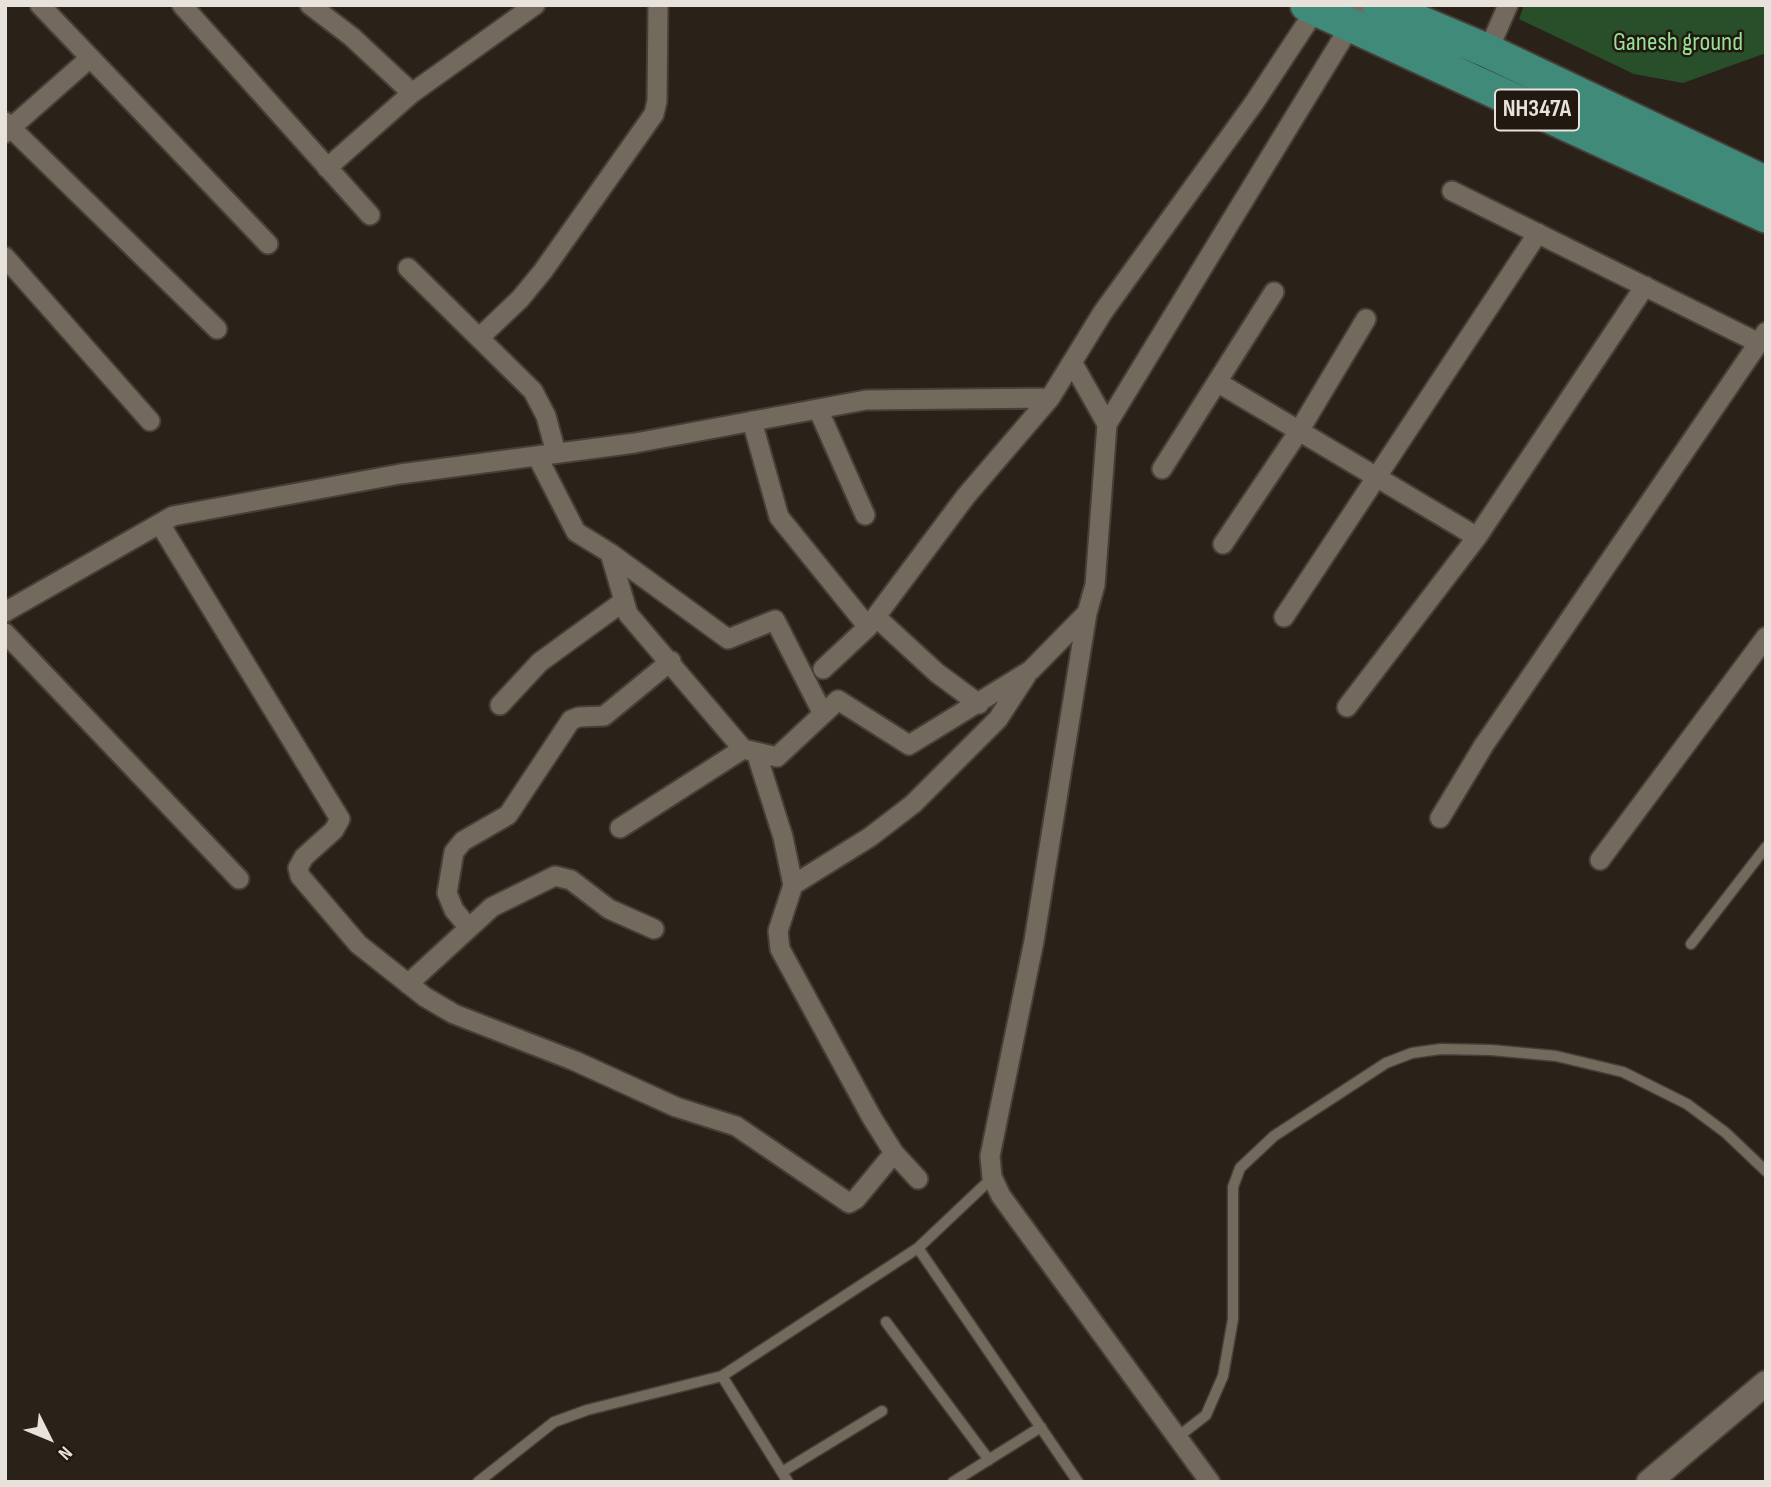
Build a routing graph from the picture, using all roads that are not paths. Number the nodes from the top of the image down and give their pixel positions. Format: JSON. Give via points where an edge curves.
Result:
{"nodes":[{"id":1,"x":40,"y":5,"type":"edge"},
{"id":2,"x":182,"y":5,"type":"edge"},
{"id":3,"x":310,"y":5,"type":"edge"},
{"id":4,"x":536,"y":5,"type":"edge"},
{"id":5,"x":658,"y":5,"type":"edge"},
{"id":6,"x":1380,"y":5,"type":"edge"},
{"id":7,"x":1508,"y":5,"type":"edge"},
{"id":8,"x":1312,"y":7,"type":"edge"},
{"id":9,"x":1357,"y":15,"type":"edge"},
{"id":10,"x":1488,"y":51,"type":"junction"},
{"id":11,"x":90,"y":58,"type":"junction"},
{"id":12,"x":412,"y":93,"type":"junction"},
{"id":13,"x":7,"y":127,"type":"edge"},
{"id":14,"x":327,"y":168,"type":"junction"},
{"id":15,"x":1766,"y":183,"type":"edge"},
{"id":16,"x":1452,"y":191,"type":"dead end"},
{"id":17,"x":370,"y":215,"type":"dead end"},
{"id":18,"x":1766,"y":216,"type":"edge"},
{"id":19,"x":1538,"y":233,"type":"junction"},
{"id":20,"x":268,"y":244,"type":"dead end"},
{"id":21,"x":5,"y":257,"type":"edge"},
{"id":22,"x":408,"y":268,"type":"dead end"},
{"id":23,"x":1645,"y":286,"type":"junction"},
{"id":24,"x":1275,"y":292,"type":"dead end"},
{"id":25,"x":1366,"y":319,"type":"dead end"},
{"id":26,"x":217,"y":330,"type":"dead end"},
{"id":27,"x":1762,"y":337,"type":"edge"},
{"id":28,"x":479,"y":338,"type":"junction"},
{"id":29,"x":1072,"y":362,"type":"junction"},
{"id":30,"x":1217,"y":382,"type":"junction"},
{"id":31,"x":1049,"y":398,"type":"junction"},
{"id":32,"x":818,"y":409,"type":"junction"},
{"id":33,"x":150,"y":421,"type":"dead end"},
{"id":34,"x":752,"y":421,"type":"junction"},
{"id":35,"x":1107,"y":424,"type":"junction"},
{"id":36,"x":1298,"y":431,"type":"junction"},
{"id":37,"x":546,"y":455,"type":"junction"},
{"id":38,"x":1162,"y":469,"type":"dead end"},
{"id":39,"x":1377,"y":478,"type":"junction"},
{"id":40,"x":865,"y":515,"type":"dead end"},
{"id":41,"x":160,"y":524,"type":"junction"},
{"id":42,"x":1476,"y":537,"type":"junction"},
{"id":43,"x":1223,"y":544,"type":"dead end"},
{"id":44,"x":610,"y":553,"type":"junction"},
{"id":45,"x":624,"y":601,"type":"junction"},
{"id":46,"x":5,"y":612,"type":"edge"},
{"id":47,"x":1087,"y":613,"type":"junction"},
{"id":48,"x":1284,"y":617,"type":"dead end"},
{"id":49,"x":872,"y":622,"type":"junction"},
{"id":50,"x":5,"y":633,"type":"edge"},
{"id":51,"x":1766,"y":637,"type":"edge"},
{"id":52,"x":671,"y":661,"type":"junction"},
{"id":53,"x":823,"y":669,"type":"dead end"},
{"id":54,"x":1031,"y":670,"type":"junction"},
{"id":55,"x":979,"y":704,"type":"junction"},
{"id":56,"x":500,"y":705,"type":"dead end"},
{"id":57,"x":1347,"y":706,"type":"dead end"},
{"id":58,"x":823,"y":714,"type":"junction"},
{"id":59,"x":749,"y":750,"type":"junction"},
{"id":60,"x":1440,"y":818,"type":"dead end"},
{"id":61,"x":620,"y":828,"type":"dead end"},
{"id":62,"x":1766,"y":847,"type":"edge"},
{"id":63,"x":1600,"y":860,"type":"dead end"},
{"id":64,"x":239,"y":879,"type":"dead end"},
{"id":65,"x":793,"y":885,"type":"junction"},
{"id":66,"x":469,"y":928,"type":"junction"},
{"id":67,"x":653,"y":929,"type":"dead end"},
{"id":68,"x":1691,"y":944,"type":"dead end"},
{"id":69,"x":408,"y":984,"type":"junction"},
{"id":70,"x":894,"y":1153,"type":"junction"},
{"id":71,"x":1766,"y":1171,"type":"edge"},
{"id":72,"x":992,"y":1177,"type":"junction"},
{"id":73,"x":918,"y":1179,"type":"dead end"},
{"id":74,"x":918,"y":1248,"type":"junction"},
{"id":75,"x":886,"y":1322,"type":"dead end"},
{"id":76,"x":722,"y":1376,"type":"junction"},
{"id":77,"x":1764,"y":1389,"type":"edge"},
{"id":78,"x":883,"y":1411,"type":"dead end"},
{"id":79,"x":1041,"y":1427,"type":"junction"},
{"id":80,"x":1179,"y":1436,"type":"junction"},
{"id":81,"x":989,"y":1460,"type":"junction"},
{"id":82,"x":785,"y":1477,"type":"edge"},
{"id":83,"x":478,"y":1482,"type":"edge"},
{"id":84,"x":953,"y":1482,"type":"edge"},
{"id":85,"x":1078,"y":1482,"type":"edge"},
{"id":86,"x":1210,"y":1482,"type":"edge"},
{"id":87,"x":1649,"y":1482,"type":"edge"}],
"edges":[{"from":1,"to":11,"type":"street"},
{"from":2,"to":14,"type":"street"},
{"from":3,"to":12,"type":"street"},
{"from":4,"to":12,"type":"street"},
{"from":5,"to":28,"type":"street","via":[[654,114],[543,271]]},
{"from":6,"to":10,"type":"highway","number":"NH347A"},
{"from":7,"to":10,"type":"street"},
{"from":8,"to":9,"type":"highway","number":"NH347A"},
{"from":8,"to":29,"type":"street","via":[[1254,103]]},
{"from":9,"to":18,"type":"highway","number":"NH347A"},
{"from":9,"to":35,"type":"street"},
{"from":10,"to":15,"type":"highway","number":"NH347A"},
{"from":11,"to":13,"type":"street"},
{"from":11,"to":20,"type":"street"},
{"from":12,"to":14,"type":"street"},
{"from":13,"to":26,"type":"street"},
{"from":14,"to":17,"type":"street"},
{"from":16,"to":19,"type":"street"},
{"from":19,"to":23,"type":"street"},
{"from":19,"to":39,"type":"street"},
{"from":21,"to":33,"type":"street"},
{"from":22,"to":28,"type":"street"},
{"from":23,"to":27,"type":"street"},
{"from":23,"to":42,"type":"street"},
{"from":24,"to":30,"type":"street"},
{"from":25,"to":36,"type":"street"},
{"from":27,"to":60,"type":"street"},
{"from":28,"to":37,"type":"street","via":[[533,391],[546,416]]},
{"from":29,"to":31,"type":"street"},
{"from":29,"to":35,"type":"street"},
{"from":30,"to":36,"type":"street"},
{"from":30,"to":38,"type":"street"},
{"from":31,"to":32,"type":"street","via":[[866,400]]},
{"from":31,"to":49,"type":"street","via":[[966,496]]},
{"from":32,"to":34,"type":"street"},
{"from":32,"to":40,"type":"street"},
{"from":34,"to":37,"type":"street"},
{"from":34,"to":49,"type":"street","via":[[779,516]]},
{"from":35,"to":47,"type":"street","via":[[1097,571]]},
{"from":36,"to":39,"type":"street"},
{"from":36,"to":43,"type":"street"},
{"from":37,"to":41,"type":"street","via":[[400,474],[173,516]]},
{"from":37,"to":44,"type":"street","via":[[576,532]]},
{"from":39,"to":42,"type":"street"},
{"from":39,"to":48,"type":"street"},
{"from":41,"to":46,"type":"street"},
{"from":41,"to":69,"type":"street","via":[[340,819],[304,857],[298,868],[300,876],[358,944]]},
{"from":42,"to":57,"type":"street"},
{"from":44,"to":45,"type":"street"},
{"from":44,"to":58,"type":"street","via":[[728,639],[775,620]]},
{"from":45,"to":52,"type":"street","via":[[628,614]]},
{"from":45,"to":56,"type":"street","via":[[540,662]]},
{"from":47,"to":54,"type":"street"},
{"from":47,"to":72,"type":"street","via":[[1034,941],[990,1156]]},
{"from":49,"to":53,"type":"street"},
{"from":49,"to":55,"type":"street"},
{"from":50,"to":64,"type":"street"},
{"from":51,"to":63,"type":"street"},
{"from":52,"to":59,"type":"street","via":[[698,699]]},
{"from":52,"to":66,"type":"street","via":[[604,716],[571,720],[508,815],[463,841],[454,852],[447,893]]},
{"from":54,"to":55,"type":"street"},
{"from":54,"to":65,"type":"street","via":[[998,719],[913,804]]},
{"from":55,"to":58,"type":"street","via":[[909,745],[838,701]]},
{"from":58,"to":59,"type":"street","via":[[777,757]]},
{"from":59,"to":61,"type":"street"},
{"from":59,"to":65,"type":"street","via":[[783,837]]},
{"from":62,"to":68,"type":"lane"},
{"from":65,"to":70,"type":"street","via":[[778,931],[780,949]]},
{"from":66,"to":67,"type":"street","via":[[492,907],[555,876],[571,880],[609,909]]},
{"from":66,"to":69,"type":"street"},
{"from":69,"to":70,"type":"street","via":[[454,1014],[676,1107],[736,1126],[849,1203]]},
{"from":70,"to":73,"type":"street"},
{"from":71,"to":80,"type":"lane","via":[[1686,1104],[1623,1072],[1556,1056],[1491,1050],[1441,1049],[1386,1063],[1274,1136],[1240,1168],[1233,1187],[1233,1319],[1223,1376],[1206,1415]]},
{"from":72,"to":74,"type":"lane"},
{"from":72,"to":80,"type":"street","via":[[1001,1196]]},
{"from":74,"to":76,"type":"lane"},
{"from":74,"to":79,"type":"lane"},
{"from":75,"to":81,"type":"lane"},
{"from":76,"to":82,"type":"lane"},
{"from":76,"to":83,"type":"lane","via":[[554,1422]]},
{"from":77,"to":87,"type":"street"},
{"from":78,"to":82,"type":"lane"},
{"from":79,"to":81,"type":"lane"},
{"from":79,"to":85,"type":"lane"},
{"from":80,"to":86,"type":"street"},
{"from":81,"to":84,"type":"lane"}]}
